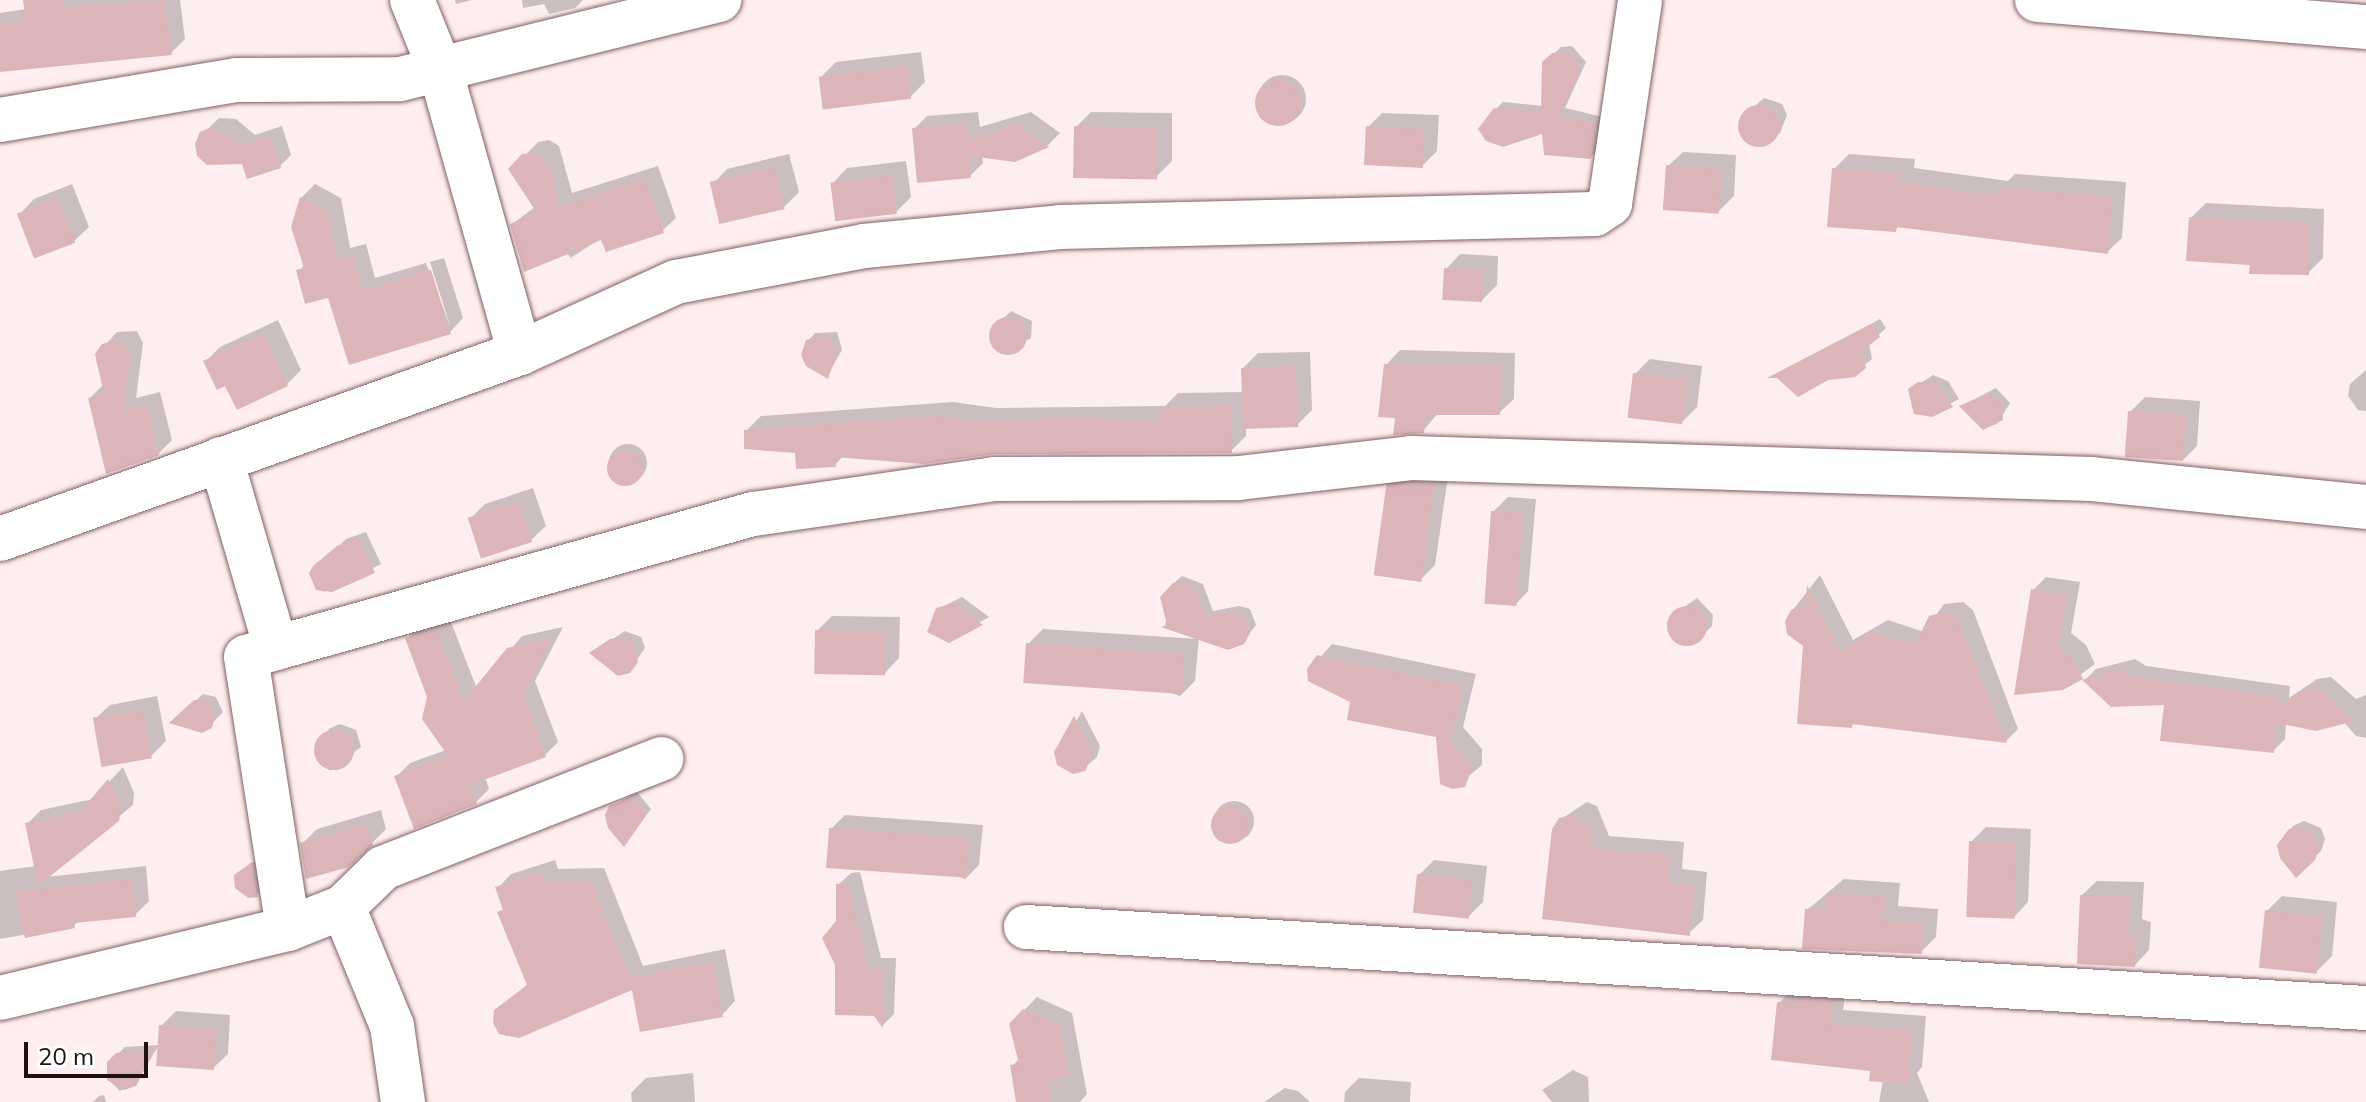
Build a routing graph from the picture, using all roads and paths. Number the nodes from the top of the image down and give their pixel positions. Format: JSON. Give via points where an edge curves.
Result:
{"nodes":[{"id":1,"x":412,"y":0,"type":"edge"},
{"id":2,"x":719,"y":0,"type":"edge"},
{"id":3,"x":1640,"y":0,"type":"edge"},
{"id":4,"x":2037,"y":0,"type":"edge"},
{"id":5,"x":2366,"y":27,"type":"edge"},
{"id":6,"x":440,"y":69,"type":"junction"},
{"id":7,"x":0,"y":120,"type":"edge"},
{"id":8,"x":520,"y":353,"type":"junction"},
{"id":9,"x":221,"y":459,"type":"junction"},
{"id":10,"x":2366,"y":507,"type":"edge"},
{"id":11,"x":0,"y":539,"type":"edge"},
{"id":12,"x":276,"y":648,"type":"junction"},
{"id":13,"x":661,"y":759,"type":"dead end"},
{"id":14,"x":343,"y":907,"type":"junction"},
{"id":15,"x":1026,"y":927,"type":"dead end"},
{"id":16,"x":288,"y":929,"type":"junction"},
{"id":17,"x":0,"y":998,"type":"edge"},
{"id":18,"x":2366,"y":1008,"type":"edge"},
{"id":19,"x":403,"y":1102,"type":"edge"}],
"edges":[{"from":1,"to":6,"type":"street"},
{"from":2,"to":6,"type":"street"},
{"from":3,"to":8,"type":"street","via":[[1610,204],[1595,214],[1060,227],[864,246],[676,282]]},
{"from":4,"to":5,"type":"street"},
{"from":6,"to":7,"type":"street","via":[[400,79],[236,80]]},
{"from":6,"to":8,"type":"street"},
{"from":8,"to":9,"type":"street"},
{"from":9,"to":11,"type":"street"},
{"from":9,"to":12,"type":"street"},
{"from":10,"to":12,"type":"street","via":[[2092,479],[1411,458],[1239,478],[994,479],[754,514]]},
{"from":12,"to":16,"type":"street","via":[[246,657]]},
{"from":13,"to":14,"type":"street","via":[[383,868]]},
{"from":14,"to":16,"type":"street"},
{"from":14,"to":19,"type":"street","via":[[392,1026]]},
{"from":15,"to":18,"type":"street"},
{"from":16,"to":17,"type":"street"}]}
